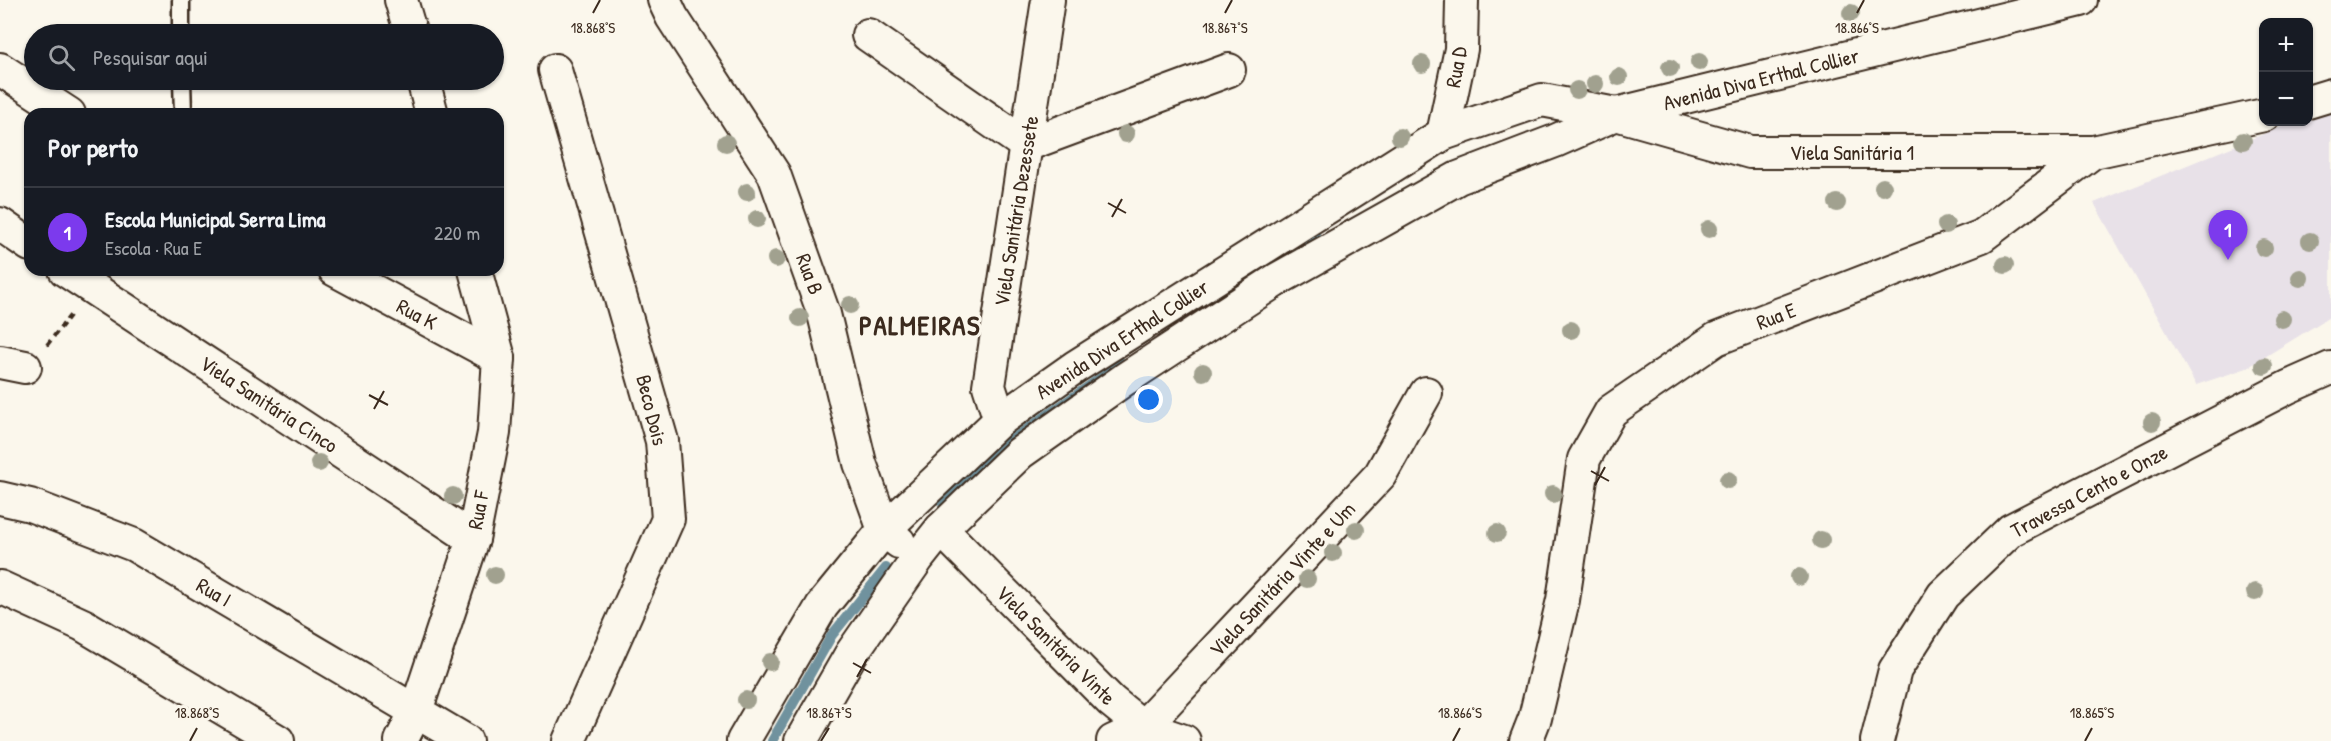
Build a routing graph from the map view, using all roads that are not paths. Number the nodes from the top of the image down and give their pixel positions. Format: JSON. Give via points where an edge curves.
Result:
{"nodes":[{"id":1,"x":181,"y":0,"type":"edge"},
{"id":2,"x":401,"y":0,"type":"edge"},
{"id":3,"x":664,"y":0,"type":"edge"},
{"id":4,"x":1048,"y":0,"type":"edge"},
{"id":5,"x":1462,"y":0,"type":"edge"},
{"id":6,"x":2081,"y":0,"type":"edge"},
{"id":7,"x":182,"y":24,"type":"edge"},
{"id":8,"x":408,"y":24,"type":"edge"},
{"id":9,"x":868,"y":35,"type":"dead end"},
{"id":10,"x":0,"y":69,"type":"edge"},
{"id":11,"x":555,"y":70,"type":"dead end"},
{"id":12,"x":1229,"y":70,"type":"dead end"},
{"id":13,"x":24,"y":85,"type":"edge"},
{"id":14,"x":32,"y":90,"type":"edge"},
{"id":15,"x":182,"y":90,"type":"edge"},
{"id":16,"x":426,"y":90,"type":"edge"},
{"id":17,"x":2331,"y":95,"type":"edge"},
{"id":18,"x":2313,"y":100,"type":"edge"},
{"id":19,"x":60,"y":108,"type":"edge"},
{"id":20,"x":183,"y":108,"type":"edge"},
{"id":21,"x":430,"y":108,"type":"edge"},
{"id":22,"x":1616,"y":114,"type":"junction"},
{"id":23,"x":2259,"y":116,"type":"edge"},
{"id":24,"x":1443,"y":134,"type":"junction"},
{"id":25,"x":1026,"y":145,"type":"junction"},
{"id":26,"x":2093,"y":152,"type":"junction"},
{"id":27,"x":0,"y":224,"type":"edge"},
{"id":28,"x":24,"y":241,"type":"edge"},
{"id":29,"x":73,"y":276,"type":"edge"},
{"id":30,"x":346,"y":276,"type":"edge"},
{"id":31,"x":477,"y":276,"type":"edge"},
{"id":32,"x":499,"y":358,"type":"junction"},
{"id":33,"x":2331,"y":368,"type":"edge"},
{"id":34,"x":1426,"y":393,"type":"dead end"},
{"id":35,"x":1000,"y":420,"type":"junction"},
{"id":36,"x":0,"y":498,"type":"edge"},
{"id":37,"x":941,"y":529,"type":"junction"},
{"id":38,"x":884,"y":530,"type":"junction"},
{"id":39,"x":473,"y":540,"type":"junction"},
{"id":40,"x":918,"y":558,"type":"junction"},
{"id":41,"x":0,"y":587,"type":"edge"},
{"id":42,"x":416,"y":711,"type":"junction"},
{"id":43,"x":1143,"y":727,"type":"junction"},
{"id":44,"x":278,"y":741,"type":"edge"},
{"id":45,"x":401,"y":741,"type":"edge"},
{"id":46,"x":466,"y":741,"type":"edge"},
{"id":47,"x":569,"y":741,"type":"edge"},
{"id":48,"x":743,"y":741,"type":"edge"},
{"id":49,"x":801,"y":741,"type":"edge"},
{"id":50,"x":1113,"y":741,"type":"edge"},
{"id":51,"x":1184,"y":741,"type":"edge"},
{"id":52,"x":1526,"y":741,"type":"edge"},
{"id":53,"x":1877,"y":741,"type":"edge"}],
"edges":[{"from":1,"to":7,"type":"lane"},
{"from":2,"to":8,"type":"street"},
{"from":3,"to":38,"type":"street","name":"Rua B","via":[[774,174],[824,314],[860,463]]},
{"from":4,"to":25,"type":"street","name":"Viela Sanitária Dezessete"},
{"from":5,"to":24,"type":"street","name":"Rua D","via":[[1461,49]]},
{"from":6,"to":22,"type":"street","name":"Avenida Diva Erthal Collier"},
{"from":9,"to":25,"type":"street"},
{"from":10,"to":13,"type":"street"},
{"from":11,"to":47,"type":"street","name":"Beco Dois","via":[[662,441],[668,519]]},
{"from":12,"to":25,"type":"street"},
{"from":14,"to":19,"type":"street"},
{"from":15,"to":20,"type":"lane"},
{"from":16,"to":21,"type":"street"},
{"from":17,"to":18,"type":"street"},
{"from":22,"to":24,"type":"street","name":"Avenida Diva Erthal Collier","via":[[1542,100]]},
{"from":22,"to":26,"type":"street","name":"Viela Sanitária 1","via":[[1750,152]]},
{"from":22,"to":37,"type":"street","name":"Avenida Diva Erthal Collier","via":[[1458,178],[1278,279],[1020,453]]},
{"from":23,"to":26,"type":"street","name":"Rua E"},
{"from":24,"to":35,"type":"street","name":"Avenida Diva Erthal Collier","via":[[1075,367]]},
{"from":25,"to":35,"type":"street","name":"Viela Sanitária Dezessete","via":[[989,386]]},
{"from":26,"to":52,"type":"street","name":"Rua E","via":[[1982,236],[1716,339],[1611,411],[1584,459],[1563,600]]},
{"from":27,"to":28,"type":"street"},
{"from":29,"to":39,"type":"street","name":"Viela Sanitária Cinco"},
{"from":30,"to":32,"type":"street","name":"Rua K"},
{"from":31,"to":32,"type":"street","name":"Rua F"},
{"from":32,"to":39,"type":"street","name":"Rua F","via":[[494,433]]},
{"from":33,"to":53,"type":"street","name":"Travessa Cento e Onze","via":[[2011,530],[1943,595],[1895,670]]},
{"from":34,"to":43,"type":"street","name":"Viela Sanitária Vinte e Um","via":[[1380,475]]},
{"from":35,"to":38,"type":"street","name":"Avenida Diva Erthal Collier"},
{"from":36,"to":42,"type":"street","name":"Rua I","via":[[134,545]]},
{"from":37,"to":40,"type":"street","name":"Avenida Diva Erthal Collier"},
{"from":37,"to":43,"type":"street","name":"Viela Sanitária Vinte","via":[[1111,701]]},
{"from":38,"to":40,"type":"street"},
{"from":38,"to":48,"type":"street","name":"Avenida Diva Erthal Collier","via":[[822,606]]},
{"from":39,"to":42,"type":"street","name":"Rua F"},
{"from":40,"to":49,"type":"street","name":"Avenida Diva Erthal Collier","via":[[851,654]]},
{"from":41,"to":44,"type":"street","via":[[83,625]]},
{"from":42,"to":45,"type":"street","name":"Rua F"},
{"from":42,"to":46,"type":"street","name":"Rua I"},
{"from":43,"to":50,"type":"street","name":"Viela Sanitária Vinte e Um"},
{"from":43,"to":51,"type":"street","name":"Viela Sanitária Vinte"}]}
